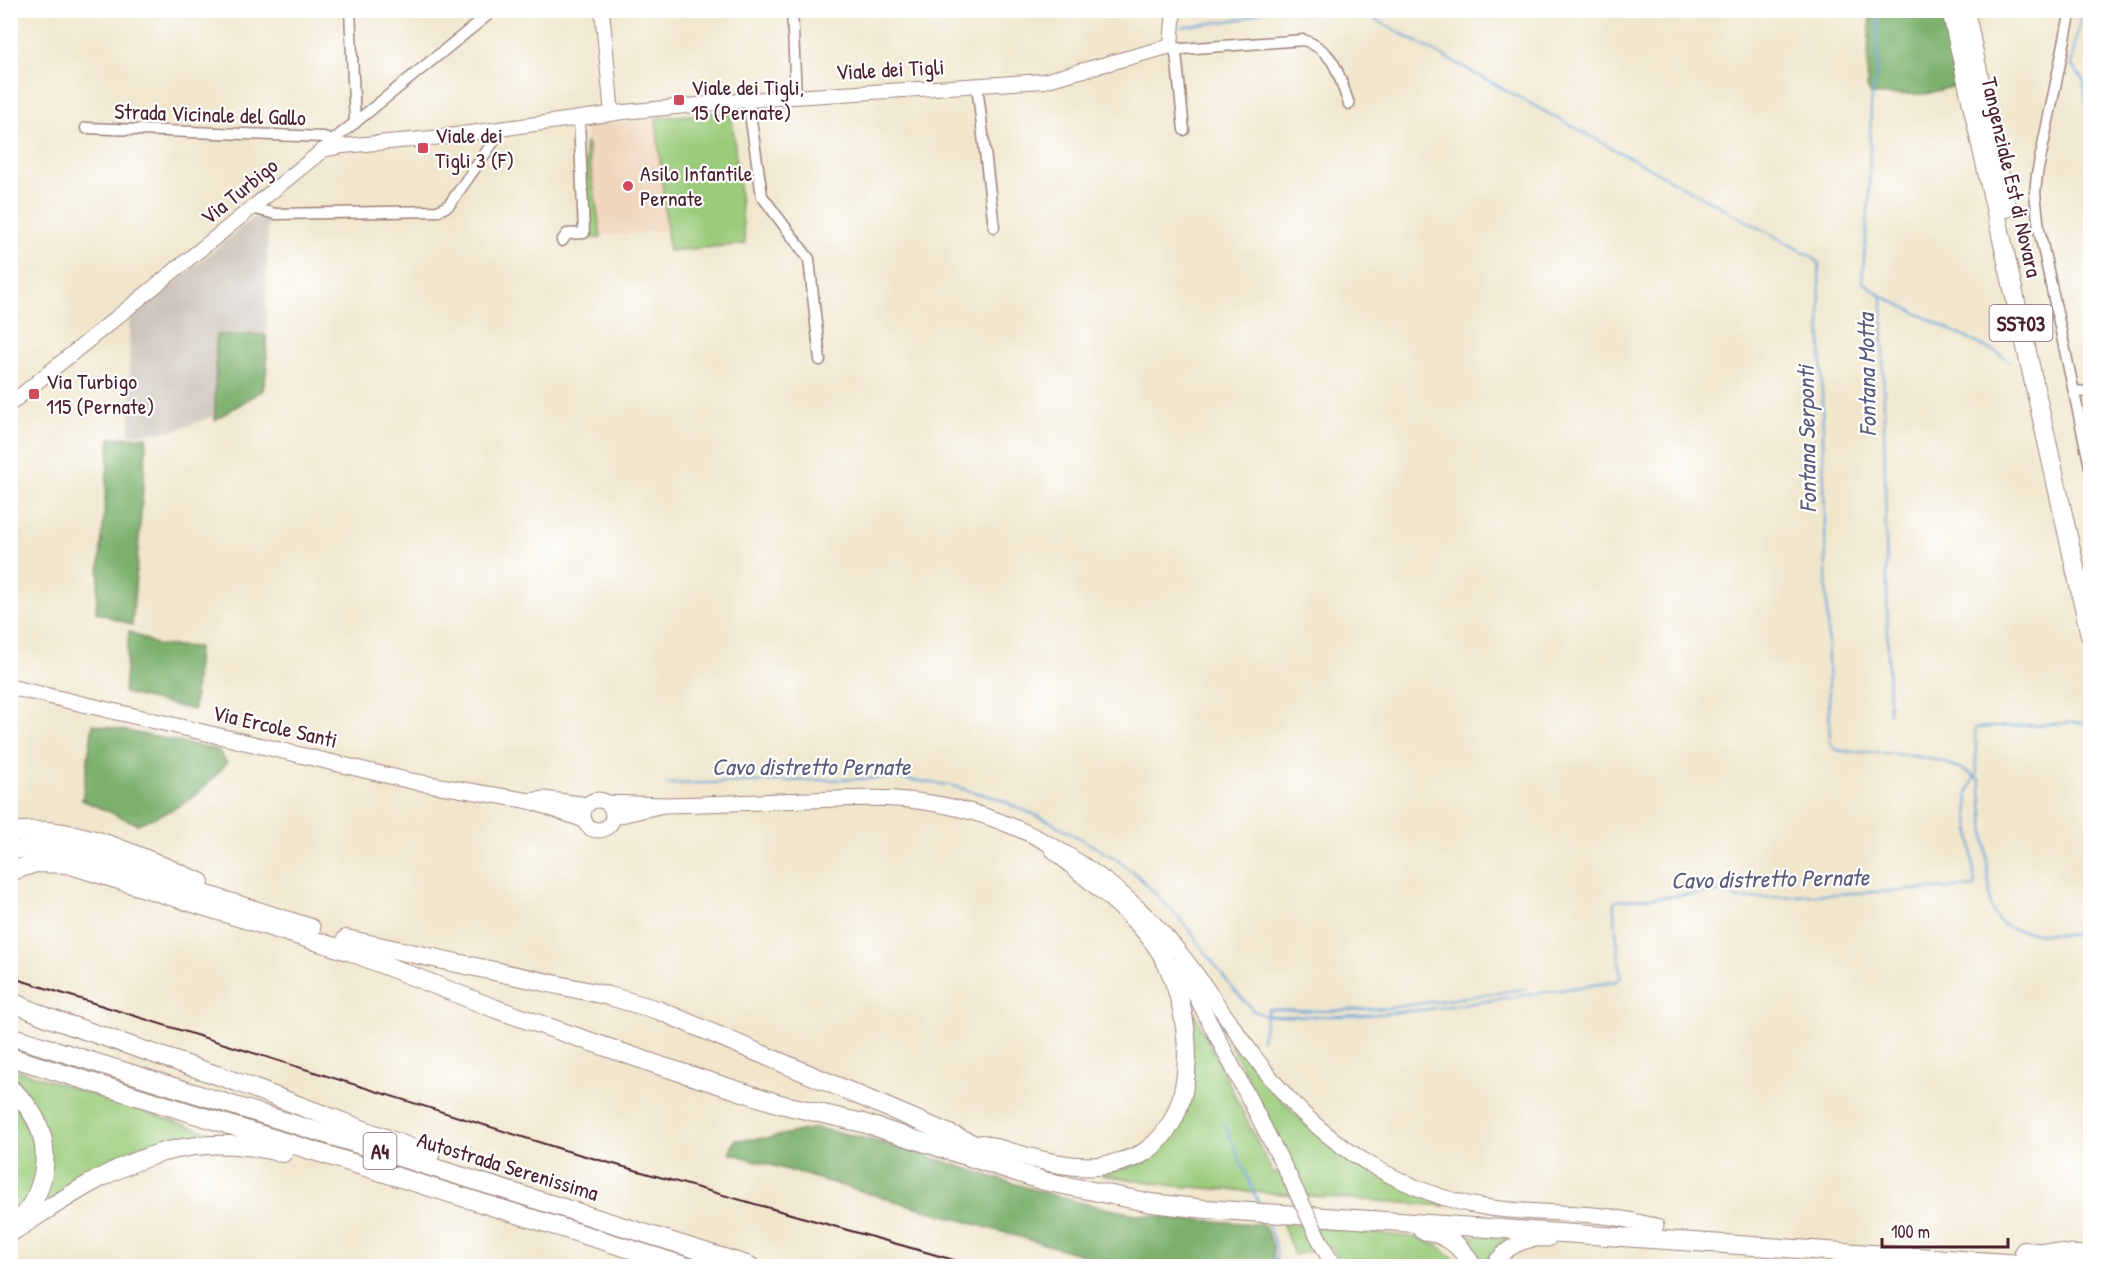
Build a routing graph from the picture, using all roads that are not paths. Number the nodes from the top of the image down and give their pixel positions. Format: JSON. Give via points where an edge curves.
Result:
{"nodes":[{"id":1,"x":350,"y":10,"type":"edge"},
{"id":2,"x":494,"y":10,"type":"edge"},
{"id":3,"x":792,"y":10,"type":"edge"},
{"id":4,"x":1174,"y":10,"type":"edge"},
{"id":5,"x":1944,"y":10,"type":"edge"},
{"id":6,"x":1951,"y":10,"type":"edge"},
{"id":7,"x":1965,"y":10,"type":"edge"},
{"id":8,"x":2072,"y":10,"type":"edge"},
{"id":9,"x":603,"y":14,"type":"edge"},
{"id":10,"x":1171,"y":46,"type":"junction"},
{"id":11,"x":1963,"y":73,"type":"junction"},
{"id":12,"x":976,"y":85,"type":"junction"},
{"id":13,"x":796,"y":96,"type":"junction"},
{"id":14,"x":748,"y":100,"type":"junction"},
{"id":15,"x":1349,"y":104,"type":"dead end"},
{"id":16,"x":612,"y":114,"type":"junction"},
{"id":17,"x":579,"y":119,"type":"junction"},
{"id":18,"x":355,"y":123,"type":"junction"},
{"id":19,"x":86,"y":128,"type":"dead end"},
{"id":20,"x":494,"y":130,"type":"junction"},
{"id":21,"x":1184,"y":130,"type":"dead end"},
{"id":22,"x":327,"y":146,"type":"junction"},
{"id":23,"x":251,"y":208,"type":"junction"},
{"id":24,"x":993,"y":227,"type":"dead end"},
{"id":25,"x":562,"y":241,"type":"dead end"},
{"id":26,"x":820,"y":360,"type":"dead end"},
{"id":27,"x":2074,"y":391,"type":"junction"},
{"id":28,"x":2091,"y":392,"type":"edge"},
{"id":29,"x":10,"y":404,"type":"edge"},
{"id":30,"x":2091,"y":467,"type":"edge"},
{"id":31,"x":2091,"y":579,"type":"edge"},
{"id":32,"x":2091,"y":635,"type":"edge"},
{"id":33,"x":10,"y":687,"type":"edge"},
{"id":34,"x":610,"y":810,"type":"junction"},
{"id":35,"x":586,"y":812,"type":"junction"},
{"id":36,"x":10,"y":832,"type":"edge"},
{"id":37,"x":1053,"y":848,"type":"junction"},
{"id":38,"x":10,"y":851,"type":"edge"},
{"id":39,"x":10,"y":872,"type":"edge"},
{"id":40,"x":314,"y":935,"type":"junction"},
{"id":41,"x":10,"y":1001,"type":"edge"},
{"id":42,"x":10,"y":1036,"type":"edge"},
{"id":43,"x":10,"y":1056,"type":"edge"},
{"id":44,"x":10,"y":1088,"type":"edge"},
{"id":45,"x":950,"y":1135,"type":"junction"},
{"id":46,"x":505,"y":1190,"type":"junction"},
{"id":47,"x":458,"y":1196,"type":"junction"},
{"id":48,"x":1260,"y":1207,"type":"junction"},
{"id":49,"x":1323,"y":1217,"type":"junction"},
{"id":50,"x":10,"y":1232,"type":"edge"},
{"id":51,"x":1662,"y":1233,"type":"junction"},
{"id":52,"x":2091,"y":1258,"type":"edge"},
{"id":53,"x":2046,"y":1261,"type":"edge"},
{"id":54,"x":685,"y":1266,"type":"edge"},
{"id":55,"x":750,"y":1266,"type":"edge"},
{"id":56,"x":1333,"y":1266,"type":"edge"},
{"id":57,"x":1472,"y":1266,"type":"edge"},
{"id":58,"x":1492,"y":1266,"type":"edge"},
{"id":59,"x":2071,"y":1266,"type":"edge"}],
"edges":[{"from":1,"to":18,"type":"street"},
{"from":2,"to":18,"type":"street","name":"Via Turbigo"},
{"from":3,"to":13,"type":"street"},
{"from":4,"to":10,"type":"main road"},
{"from":5,"to":11,"type":"highway","number":"SS703"},
{"from":6,"to":11,"type":"highway","name":"Tangenziale Est di Novara","number":"SS703"},
{"from":7,"to":31,"type":"highway","name":"Tangenziale Est di Novara","number":"SS703"},
{"from":8,"to":27,"type":"street","via":[[2035,193],[2038,229]]},
{"from":9,"to":16,"type":"main road"},
{"from":10,"to":12,"type":"main road","name":"Viale dei Tigli","via":[[1044,81]]},
{"from":10,"to":15,"type":"street","via":[[1182,49],[1304,40],[1327,52]]},
{"from":10,"to":21,"type":"street","via":[[1176,53]]},
{"from":11,"to":32,"type":"highway","name":"Tangenziale Est di Novara","number":"SS703"},
{"from":12,"to":13,"type":"main road","name":"Viale dei Tigli"},
{"from":12,"to":24,"type":"street"},
{"from":13,"to":14,"type":"main road","name":"Viale dei Tigli"},
{"from":14,"to":16,"type":"main road","name":"Viale dei Tigli"},
{"from":14,"to":26,"type":"street","via":[[762,196],[809,259]]},
{"from":16,"to":17,"type":"main road","name":"Viale dei Tigli"},
{"from":17,"to":20,"type":"main road","name":"Viale dei Tigli"},
{"from":17,"to":25,"type":"street","via":[[584,233],[567,234]]},
{"from":18,"to":22,"type":"street","name":"Via Turbigo"},
{"from":19,"to":22,"type":"street","name":"Strada Vicinale del Gallo","via":[[324,137]]},
{"from":20,"to":22,"type":"main road","name":"Viale dei Tigli"},
{"from":20,"to":23,"type":"street","via":[[494,141],[448,206],[438,211],[276,214]]},
{"from":22,"to":23,"type":"main road","name":"Via Turbigo"},
{"from":23,"to":29,"type":"main road","name":"Via Turbigo"},
{"from":27,"to":28,"type":"street"},
{"from":27,"to":30,"type":"street"},
{"from":33,"to":35,"type":"main road","name":"Via Ercole Santi","via":[[411,781],[530,801],[544,799]]},
{"from":34,"to":35,"type":"main road","via":[[599,800]]},
{"from":34,"to":35,"type":"main road","via":[[610,825],[600,830],[592,828]]},
{"from":34,"to":37,"type":"main road","via":[[889,798],[935,804],[980,816],[1006,824]]},
{"from":36,"to":40,"type":"highway","via":[[74,833],[269,908]]},
{"from":37,"to":45,"type":"highway","via":[[1119,906],[1160,952],[1176,986],[1188,1042],[1180,1101],[1172,1121],[1145,1152],[1092,1167],[1068,1165]]},
{"from":37,"to":51,"type":"main road","via":[[1105,879],[1166,935],[1276,1086],[1314,1125],[1353,1154],[1404,1182],[1482,1207],[1610,1217]]},
{"from":37,"to":56,"type":"main road","bridge":true,"via":[[1121,898],[1163,944],[1195,994]]},
{"from":38,"to":40,"type":"highway","via":[[41,846],[73,849]]},
{"from":39,"to":40,"type":"highway","via":[[35,863],[67,864]]},
{"from":40,"to":45,"type":"highway","via":[[609,996],[658,1010]]},
{"from":40,"to":48,"type":"highway","via":[[496,1009],[661,1066],[780,1104],[863,1123],[1044,1181],[1151,1203]]},
{"from":41,"to":46,"type":"highway","via":[[446,1161]]},
{"from":42,"to":46,"type":"highway","name":"Autostrada Serenissima","number":"A4"},
{"from":43,"to":47,"type":"highway","name":"Autostrada Serenissima","number":"A4"},
{"from":44,"to":50,"type":"highway","via":[[33,1116],[45,1155],[38,1195]]},
{"from":45,"to":48,"type":"highway","via":[[1014,1161],[1077,1178]]},
{"from":46,"to":55,"type":"highway","name":"Autostrada Serenissima","number":"A4"},
{"from":47,"to":50,"type":"highway","via":[[403,1188],[265,1148],[202,1144],[151,1155],[110,1171]]},
{"from":47,"to":54,"type":"highway","name":"Autostrada Serenissima","number":"A4"},
{"from":48,"to":49,"type":"highway"},
{"from":48,"to":51,"type":"highway"},
{"from":49,"to":51,"type":"highway"},
{"from":49,"to":57,"type":"highway","via":[[1367,1227],[1434,1232],[1459,1248]]},
{"from":51,"to":53,"type":"highway"},
{"from":51,"to":58,"type":"main road","via":[[1608,1243],[1532,1239],[1511,1248]]},
{"from":52,"to":53,"type":"highway"},
{"from":53,"to":59,"type":"main road"}]}
